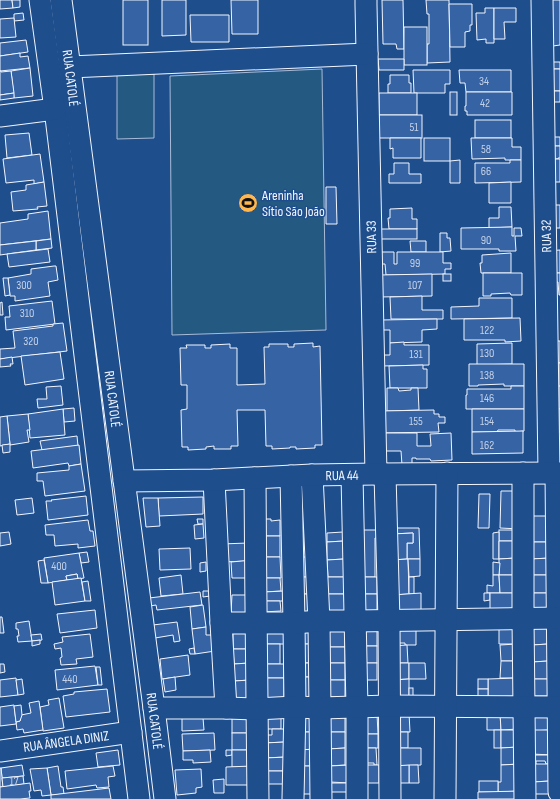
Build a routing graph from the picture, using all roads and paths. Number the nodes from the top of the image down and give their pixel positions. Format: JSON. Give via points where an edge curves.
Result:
{"nodes":[{"id":1,"x":40,"y":0,"type":"edge"},
{"id":2,"x":61,"y":0,"type":"edge"},
{"id":3,"x":366,"y":0,"type":"edge"},
{"id":4,"x":542,"y":0,"type":"edge"},
{"id":5,"x":367,"y":54,"type":"junction"},
{"id":6,"x":70,"y":67,"type":"junction"},
{"id":7,"x":55,"y":109,"type":"junction"},
{"id":8,"x":0,"y":116,"type":"edge"},
{"id":9,"x":447,"y":473,"type":"junction"},
{"id":10,"x":523,"y":473,"type":"junction"},
{"id":11,"x":555,"y":473,"type":"edge"},
{"id":12,"x":381,"y":474,"type":"junction"},
{"id":13,"x":352,"y":475,"type":"junction"},
{"id":14,"x":291,"y":476,"type":"junction"},
{"id":15,"x":312,"y":476,"type":"junction"},
{"id":16,"x":254,"y":478,"type":"junction"},
{"id":17,"x":214,"y":480,"type":"junction"},
{"id":18,"x":124,"y":481,"type":"junction"},
{"id":19,"x":559,"y":618,"type":"edge"},
{"id":20,"x":523,"y":619,"type":"junction"},
{"id":21,"x":446,"y":620,"type":"junction"},
{"id":22,"x":319,"y":621,"type":"junction"},
{"id":23,"x":355,"y":621,"type":"junction"},
{"id":24,"x":389,"y":621,"type":"junction"},
{"id":25,"x":256,"y":622,"type":"junction"},
{"id":26,"x":294,"y":622,"type":"junction"},
{"id":27,"x":221,"y":623,"type":"junction"},
{"id":28,"x":389,"y":706,"type":"junction"},
{"id":29,"x":295,"y":707,"type":"junction"},
{"id":30,"x":356,"y":707,"type":"junction"},
{"id":31,"x":445,"y":707,"type":"junction"},
{"id":32,"x":524,"y":707,"type":"junction"},
{"id":33,"x":559,"y":707,"type":"edge"},
{"id":34,"x":154,"y":708,"type":"junction"},
{"id":35,"x":226,"y":708,"type":"junction"},
{"id":36,"x":321,"y":708,"type":"junction"},
{"id":37,"x":256,"y":709,"type":"junction"},
{"id":38,"x":131,"y":732,"type":"junction"},
{"id":39,"x":0,"y":751,"type":"edge"},
{"id":40,"x":559,"y":792,"type":"dead end"},
{"id":41,"x":139,"y":799,"type":"edge"},
{"id":42,"x":165,"y":799,"type":"edge"},
{"id":43,"x":258,"y":799,"type":"edge"},
{"id":44,"x":293,"y":799,"type":"edge"},
{"id":45,"x":321,"y":799,"type":"edge"},
{"id":46,"x":357,"y":799,"type":"edge"},
{"id":47,"x":390,"y":799,"type":"edge"},
{"id":48,"x":445,"y":799,"type":"edge"},
{"id":49,"x":525,"y":799,"type":"edge"}],
"edges":[{"from":1,"to":7,"type":"street","name":"RUA CATOLÉ"},
{"from":2,"to":6,"type":"street","name":"RUA CATOLÉ"},
{"from":3,"to":5,"type":"street","name":"RUA 33"},
{"from":4,"to":11,"type":"street","name":"RUA 32"},
{"from":5,"to":6,"type":"street"},
{"from":5,"to":12,"type":"street","name":"RUA 33"},
{"from":6,"to":18,"type":"street","name":"RUA CATOLÉ"},
{"from":7,"to":8,"type":"street"},
{"from":7,"to":38,"type":"street","name":"RUA CATOLÉ"},
{"from":9,"to":10,"type":"street","name":"RUA 44"},
{"from":9,"to":12,"type":"street","name":"RUA 44"},
{"from":9,"to":21,"type":"street"},
{"from":10,"to":11,"type":"street","name":"RUA 44"},
{"from":10,"to":20,"type":"street"},
{"from":11,"to":19,"type":"street","name":"RUA 32"},
{"from":12,"to":13,"type":"street","name":"RUA 44"},
{"from":12,"to":24,"type":"street","name":"RUA 33"},
{"from":13,"to":15,"type":"street","name":"RUA 44"},
{"from":13,"to":23,"type":"street"},
{"from":14,"to":15,"type":"street","name":"RUA 44"},
{"from":14,"to":16,"type":"street","name":"RUA 44"},
{"from":14,"to":26,"type":"street"},
{"from":15,"to":22,"type":"street"},
{"from":16,"to":17,"type":"street","name":"RUA 44"},
{"from":16,"to":25,"type":"street"},
{"from":17,"to":18,"type":"street","name":"RUA 44"},
{"from":17,"to":27,"type":"street"},
{"from":18,"to":34,"type":"street","name":"RUA CATOLÉ"},
{"from":19,"to":20,"type":"street"},
{"from":19,"to":33,"type":"street","name":"RUA 32"},
{"from":20,"to":21,"type":"street"},
{"from":20,"to":32,"type":"street"},
{"from":21,"to":24,"type":"street"},
{"from":21,"to":31,"type":"street"},
{"from":22,"to":23,"type":"street"},
{"from":22,"to":26,"type":"street"},
{"from":22,"to":36,"type":"street"},
{"from":23,"to":24,"type":"street"},
{"from":23,"to":30,"type":"street"},
{"from":24,"to":28,"type":"street","name":"RUA 33"},
{"from":25,"to":26,"type":"street"},
{"from":25,"to":27,"type":"street"},
{"from":25,"to":37,"type":"street"},
{"from":26,"to":29,"type":"street"},
{"from":27,"to":35,"type":"street"},
{"from":28,"to":30,"type":"street"},
{"from":28,"to":31,"type":"street"},
{"from":28,"to":47,"type":"street","name":"RUA 33"},
{"from":29,"to":36,"type":"street"},
{"from":29,"to":37,"type":"street"},
{"from":29,"to":44,"type":"street"},
{"from":30,"to":36,"type":"street"},
{"from":30,"to":46,"type":"street"},
{"from":31,"to":32,"type":"street"},
{"from":31,"to":48,"type":"street"},
{"from":32,"to":33,"type":"street"},
{"from":32,"to":49,"type":"street"},
{"from":33,"to":40,"type":"street","name":"RUA 32"},
{"from":34,"to":35,"type":"street"},
{"from":34,"to":42,"type":"street","name":"RUA CATOLÉ"},
{"from":35,"to":37,"type":"street"},
{"from":36,"to":45,"type":"street"},
{"from":37,"to":43,"type":"street"},
{"from":38,"to":39,"type":"street","name":"RUA ÂNGELA DINIZ"},
{"from":38,"to":41,"type":"street","name":"RUA CATOLÉ"}]}
